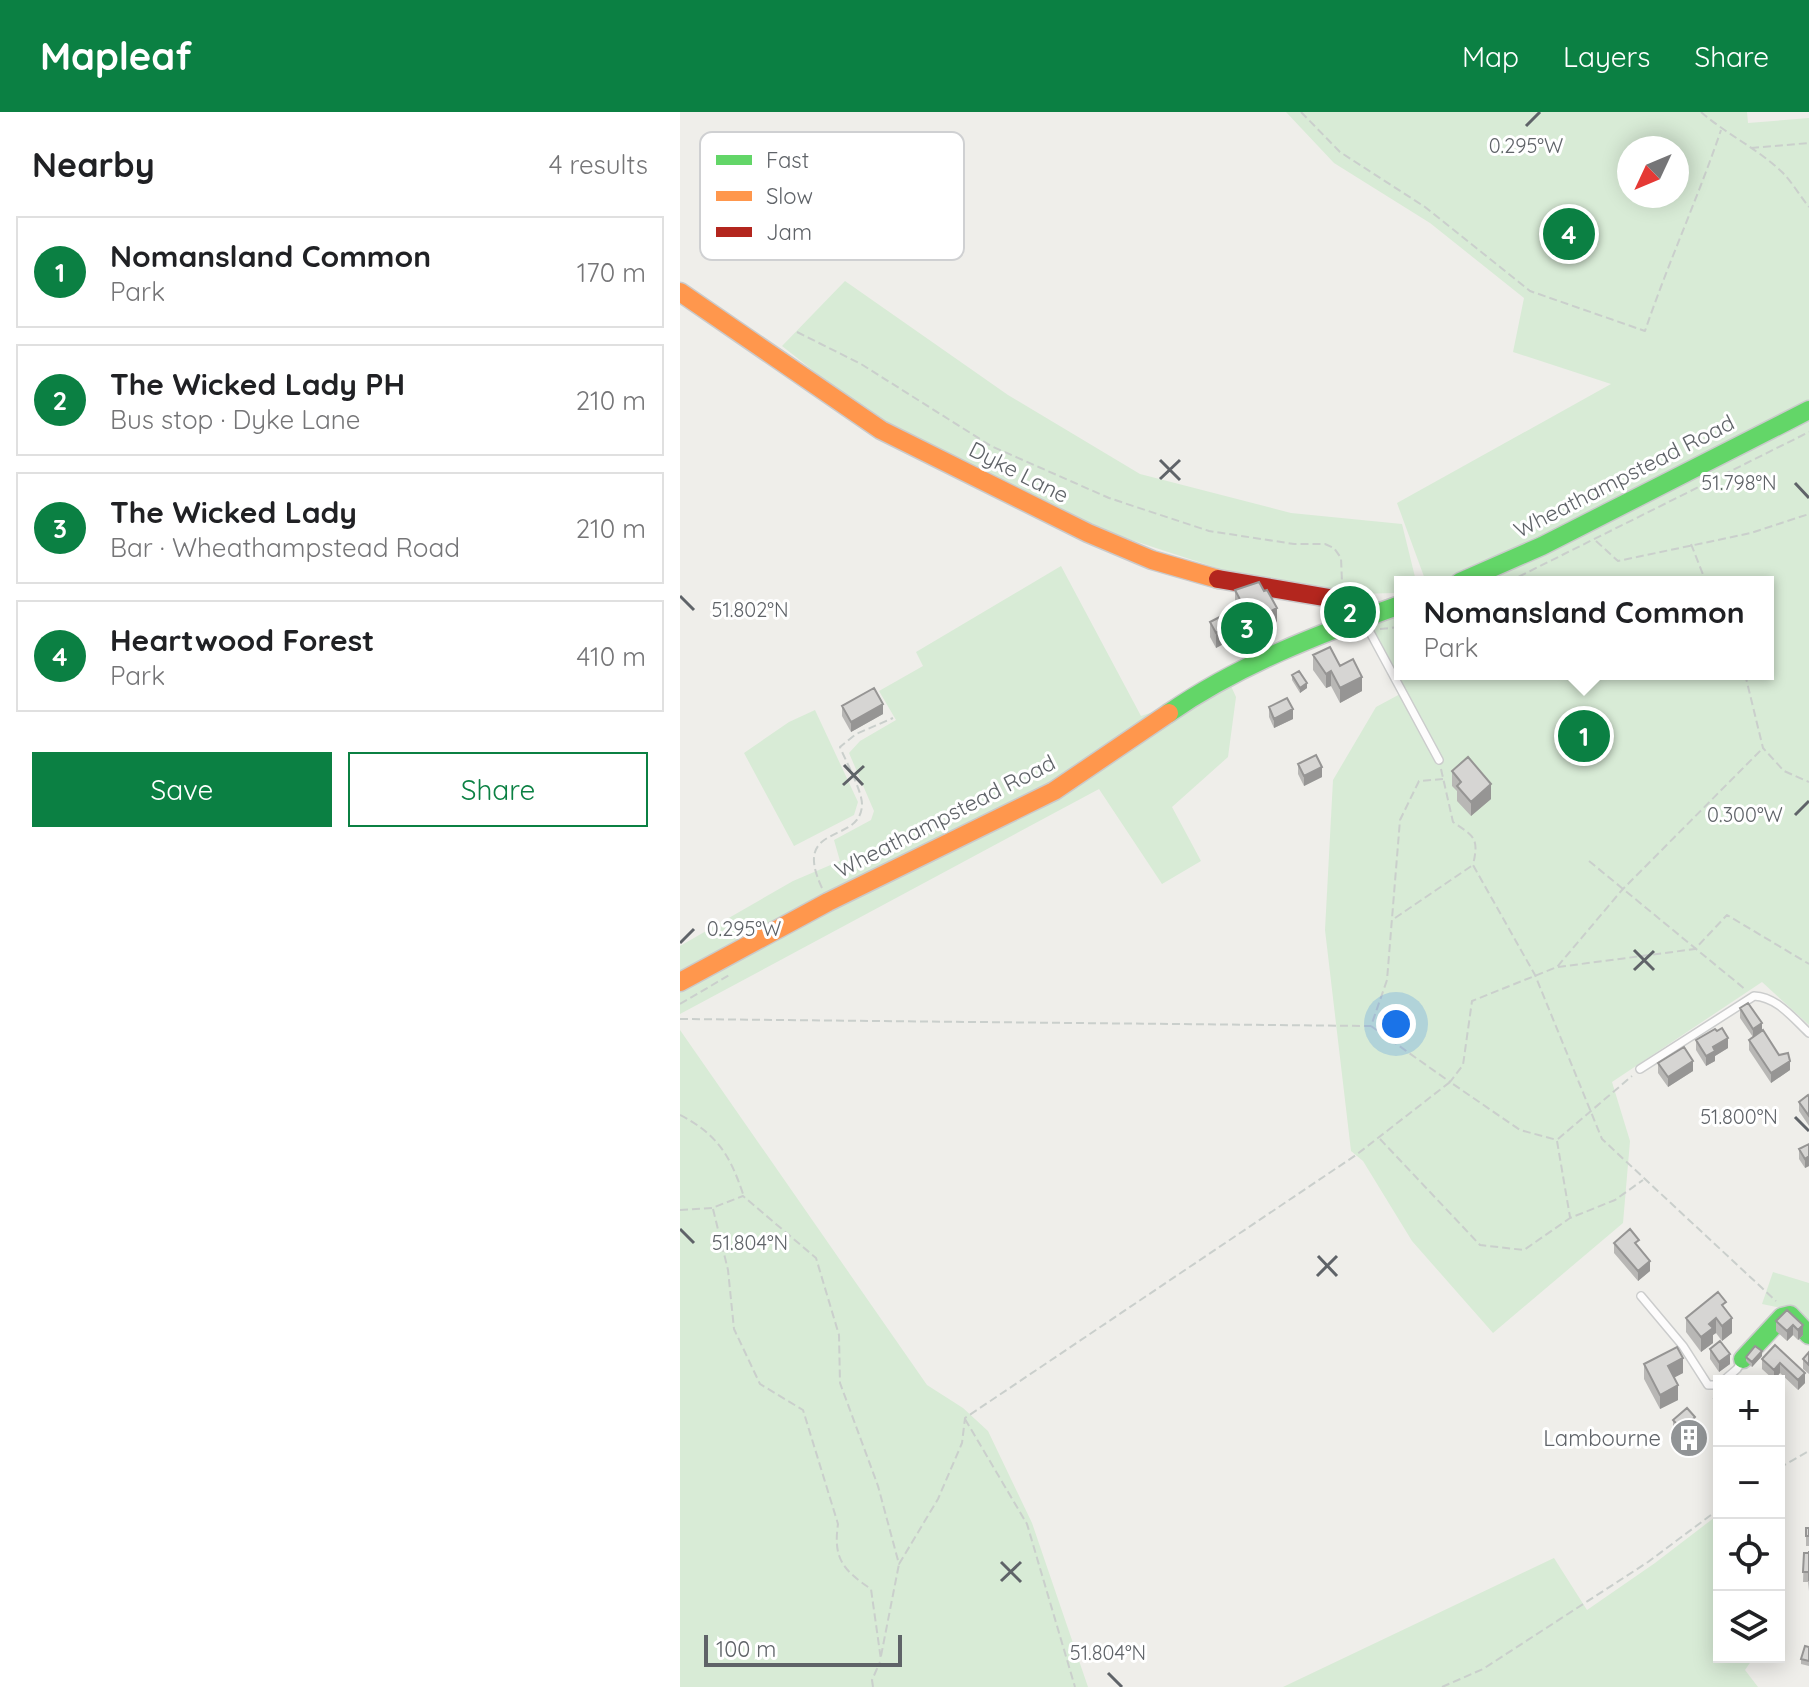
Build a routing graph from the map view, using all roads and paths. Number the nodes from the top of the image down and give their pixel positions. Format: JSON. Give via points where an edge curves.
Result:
{"nodes":[{"id":1,"x":1301,"y":112,"type":"edge"},
{"id":2,"x":1701,"y":112,"type":"edge"},
{"id":3,"x":1721,"y":130,"type":"junction"},
{"id":4,"x":1809,"y":143,"type":"edge"},
{"id":5,"x":1751,"y":148,"type":"junction"},
{"id":6,"x":1809,"y":207,"type":"edge"},
{"id":7,"x":680,"y":292,"type":"edge"},
{"id":8,"x":797,"y":332,"type":"dead end"},
{"id":9,"x":1809,"y":410,"type":"edge"},
{"id":10,"x":1809,"y":432,"type":"edge"},
{"id":11,"x":1809,"y":514,"type":"edge"},
{"id":12,"x":1596,"y":541,"type":"junction"},
{"id":13,"x":1691,"y":544,"type":"junction"},
{"id":14,"x":1474,"y":576,"type":"edge"},
{"id":15,"x":1521,"y":576,"type":"edge"},
{"id":16,"x":1704,"y":576,"type":"edge"},
{"id":17,"x":1343,"y":600,"type":"junction"},
{"id":18,"x":1394,"y":608,"type":"edge"},
{"id":19,"x":1367,"y":622,"type":"junction"},
{"id":20,"x":1394,"y":626,"type":"edge"},
{"id":21,"x":1394,"y":674,"type":"edge"},
{"id":22,"x":1397,"y":680,"type":"edge"},
{"id":23,"x":1746,"y":680,"type":"edge"},
{"id":24,"x":893,"y":718,"type":"dead end"},
{"id":25,"x":1763,"y":748,"type":"junction"},
{"id":26,"x":1439,"y":760,"type":"joint"},
{"id":27,"x":1443,"y":779,"type":"junction"},
{"id":28,"x":1809,"y":782,"type":"edge"},
{"id":29,"x":1589,"y":861,"type":"dead end"},
{"id":30,"x":1473,"y":865,"type":"junction"},
{"id":31,"x":1622,"y":890,"type":"junction"},
{"id":32,"x":828,"y":902,"type":"junction"},
{"id":33,"x":1394,"y":918,"type":"junction"},
{"id":34,"x":1695,"y":949,"type":"junction"},
{"id":35,"x":1809,"y":964,"type":"edge"},
{"id":36,"x":1557,"y":967,"type":"junction"},
{"id":37,"x":1535,"y":975,"type":"junction"},
{"id":38,"x":680,"y":982,"type":"edge"},
{"id":39,"x":1754,"y":996,"type":"junction"},
{"id":40,"x":680,"y":1019,"type":"edge"},
{"id":41,"x":1371,"y":1026,"type":"junction"},
{"id":42,"x":1809,"y":1033,"type":"edge"},
{"id":43,"x":1640,"y":1069,"type":"joint"},
{"id":44,"x":1450,"y":1082,"type":"junction"},
{"id":45,"x":1590,"y":1112,"type":"junction"},
{"id":46,"x":680,"y":1115,"type":"edge"},
{"id":47,"x":1379,"y":1138,"type":"junction"},
{"id":48,"x":1557,"y":1140,"type":"junction"},
{"id":49,"x":1645,"y":1179,"type":"junction"},
{"id":50,"x":743,"y":1196,"type":"junction"},
{"id":51,"x":712,"y":1208,"type":"junction"},
{"id":52,"x":680,"y":1210,"type":"edge"},
{"id":53,"x":1570,"y":1218,"type":"junction"},
{"id":54,"x":1641,"y":1296,"type":"dead end"},
{"id":55,"x":1790,"y":1315,"type":"junction"},
{"id":56,"x":1809,"y":1335,"type":"edge"},
{"id":57,"x":1743,"y":1359,"type":"joint"},
{"id":58,"x":1730,"y":1375,"type":"edge"},
{"id":59,"x":1713,"y":1384,"type":"edge"},
{"id":60,"x":965,"y":1418,"type":"junction"},
{"id":61,"x":1809,"y":1451,"type":"edge"},
{"id":62,"x":1785,"y":1465,"type":"edge"},
{"id":63,"x":1713,"y":1513,"type":"edge"},
{"id":64,"x":899,"y":1564,"type":"junction"},
{"id":65,"x":881,"y":1660,"type":"junction"},
{"id":66,"x":873,"y":1687,"type":"edge"},
{"id":67,"x":1075,"y":1687,"type":"edge"},
{"id":68,"x":1442,"y":1687,"type":"edge"}],
"edges":[{"from":1,"to":3,"type":"path","via":[[1340,152],[1425,207],[1530,291],[1645,331]]},
{"from":2,"to":3,"type":"path"},
{"from":3,"to":5,"type":"path"},
{"from":4,"to":5,"type":"path"},
{"from":5,"to":6,"type":"path","via":[[1783,173]]},
{"from":7,"to":17,"type":"main road","name":"Dyke Lane","via":[[881,430],[1088,533],[1152,560],[1229,582]]},
{"from":8,"to":17,"type":"path","via":[[861,364],[991,446],[1109,498],[1209,531],[1334,548],[1341,558]]},
{"from":9,"to":14,"type":"main road","name":"Wheathampstead Road"},
{"from":10,"to":12,"type":"path"},
{"from":11,"to":13,"type":"path","via":[[1751,533]]},
{"from":12,"to":13,"type":"path","via":[[1618,561]]},
{"from":12,"to":15,"type":"path"},
{"from":13,"to":16,"type":"path"},
{"from":17,"to":19,"type":"main road","name":"Dyke Lane","via":[[1359,608]]},
{"from":18,"to":19,"type":"main road","name":"Wheathampstead Road"},
{"from":19,"to":20,"type":"path"},
{"from":19,"to":21,"type":"lane"},
{"from":19,"to":32,"type":"main road","name":"Wheathampstead Road","via":[[1311,637],[1231,674],[1054,791]]},
{"from":22,"to":26,"type":"lane"},
{"from":23,"to":25,"type":"path"},
{"from":24,"to":32,"type":"path","via":[[840,747],[862,810],[856,821],[818,844],[813,857]]},
{"from":25,"to":28,"type":"path","via":[[1784,771]]},
{"from":25,"to":31,"type":"path"},
{"from":26,"to":27,"type":"path"},
{"from":27,"to":30,"type":"path","via":[[1453,822],[1474,837]]},
{"from":27,"to":33,"type":"path","via":[[1419,781],[1400,820]]},
{"from":29,"to":31,"type":"path"},
{"from":30,"to":33,"type":"path"},
{"from":30,"to":37,"type":"path"},
{"from":31,"to":34,"type":"path"},
{"from":31,"to":36,"type":"path"},
{"from":32,"to":38,"type":"main road","name":"Wheathampstead Road"},
{"from":33,"to":41,"type":"path","via":[[1387,980]]},
{"from":34,"to":35,"type":"path","via":[[1727,915]]},
{"from":34,"to":36,"type":"path"},
{"from":34,"to":39,"type":"path"},
{"from":36,"to":37,"type":"path"},
{"from":37,"to":44,"type":"path","via":[[1472,1001],[1463,1065]]},
{"from":37,"to":45,"type":"path"},
{"from":39,"to":42,"type":"lane","via":[[1775,1002]]},
{"from":39,"to":43,"type":"lane"},
{"from":40,"to":41,"type":"path"},
{"from":41,"to":44,"type":"path"},
{"from":43,"to":45,"type":"path"},
{"from":44,"to":47,"type":"path"},
{"from":44,"to":48,"type":"path","via":[[1520,1130]]},
{"from":45,"to":48,"type":"path"},
{"from":45,"to":49,"type":"path","via":[[1602,1139]]},
{"from":46,"to":50,"type":"path","via":[[719,1143],[734,1165]]},
{"from":47,"to":53,"type":"path","via":[[1480,1245],[1524,1250]]},
{"from":47,"to":60,"type":"path"},
{"from":48,"to":53,"type":"path"},
{"from":49,"to":53,"type":"path","via":[[1615,1200]]},
{"from":49,"to":55,"type":"path"},
{"from":50,"to":51,"type":"path"},
{"from":50,"to":64,"type":"path","via":[[816,1258],[839,1335],[840,1383],[878,1486]]},
{"from":51,"to":52,"type":"path"},
{"from":51,"to":65,"type":"path","via":[[728,1270],[734,1329],[760,1384],[803,1410],[838,1524],[835,1543],[847,1572],[871,1589]]},
{"from":54,"to":59,"type":"lane","via":[[1708,1385]]},
{"from":55,"to":56,"type":"main road"},
{"from":55,"to":57,"type":"main road","via":[[1782,1317]]},
{"from":57,"to":58,"type":"lane"},
{"from":60,"to":64,"type":"path","via":[[962,1443],[938,1499]]},
{"from":60,"to":67,"type":"path","via":[[1027,1524]]},
{"from":61,"to":62,"type":"path"},
{"from":63,"to":68,"type":"path","via":[[1496,1660]]},
{"from":64,"to":65,"type":"path"},
{"from":65,"to":66,"type":"path"}]}
